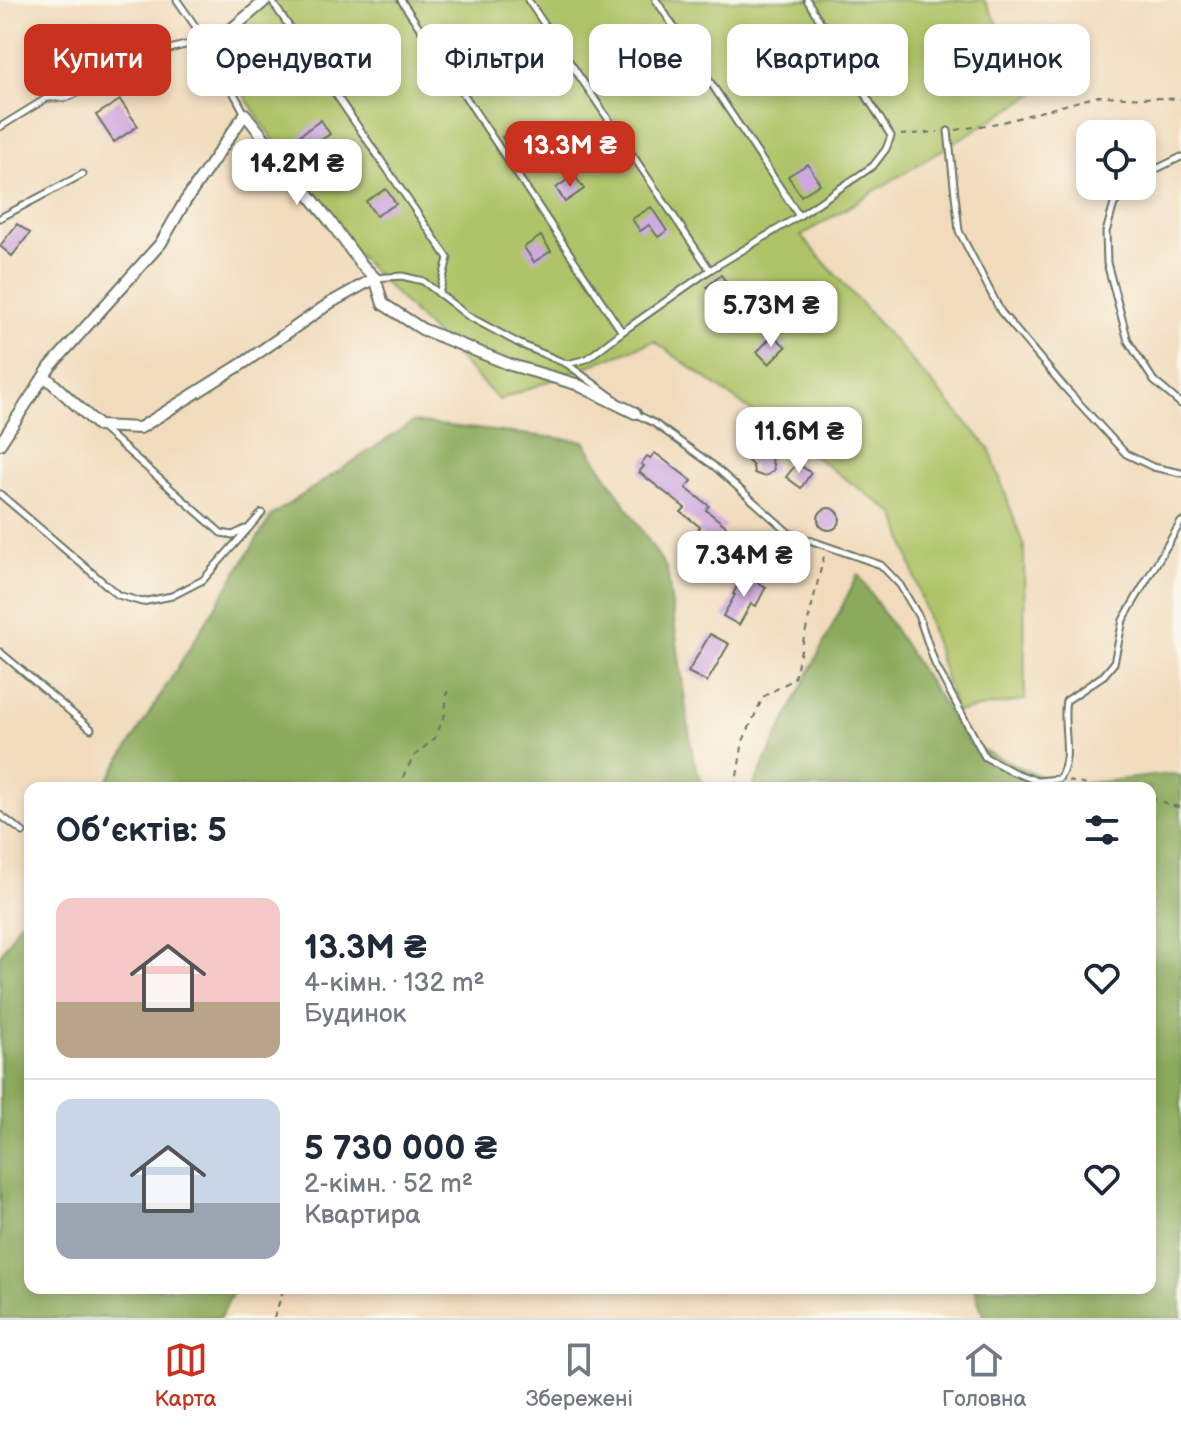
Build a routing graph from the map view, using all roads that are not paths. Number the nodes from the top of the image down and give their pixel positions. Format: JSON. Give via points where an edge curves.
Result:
{"nodes":[{"id":1,"x":177,"y":0,"type":"edge"},
{"id":2,"x":269,"y":0,"type":"edge"},
{"id":3,"x":401,"y":0,"type":"edge"},
{"id":4,"x":528,"y":0,"type":"edge"},
{"id":5,"x":656,"y":0,"type":"edge"},
{"id":6,"x":807,"y":0,"type":"edge"},
{"id":7,"x":194,"y":24,"type":"edge"},
{"id":8,"x":238,"y":24,"type":"edge"},
{"id":9,"x":187,"y":45,"type":"edge"},
{"id":10,"x":235,"y":96,"type":"edge"},
{"id":11,"x":245,"y":114,"type":"junction"},
{"id":12,"x":0,"y":127,"type":"edge"},
{"id":13,"x":948,"y":131,"type":"road end"},
{"id":14,"x":1181,"y":157,"type":"edge"},
{"id":15,"x":1156,"y":169,"type":"edge"},
{"id":16,"x":83,"y":174,"type":"dead end"},
{"id":17,"x":1118,"y":200,"type":"edge"},
{"id":18,"x":799,"y":216,"type":"junction"},
{"id":19,"x":0,"y":218,"type":"edge"},
{"id":20,"x":710,"y":270,"type":"junction"},
{"id":21,"x":375,"y":278,"type":"junction"},
{"id":22,"x":439,"y":294,"type":"junction"},
{"id":23,"x":622,"y":332,"type":"junction"},
{"id":24,"x":567,"y":364,"type":"junction"},
{"id":25,"x":48,"y":379,"type":"dead end"},
{"id":26,"x":1181,"y":404,"type":"edge"},
{"id":27,"x":635,"y":413,"type":"junction"},
{"id":28,"x":99,"y":426,"type":"junction"},
{"id":29,"x":0,"y":444,"type":"edge"},
{"id":30,"x":1181,"y":473,"type":"edge"},
{"id":31,"x":0,"y":494,"type":"edge"},
{"id":32,"x":262,"y":513,"type":"dead end"},
{"id":33,"x":1181,"y":522,"type":"edge"},
{"id":34,"x":249,"y":527,"type":"junction"},
{"id":35,"x":0,"y":652,"type":"edge"},
{"id":36,"x":91,"y":729,"type":"dead end"},
{"id":37,"x":0,"y":815,"type":"edge"},
{"id":38,"x":23,"y":832,"type":"dead end"}],
"edges":[{"from":1,"to":7,"type":"lane"},
{"from":2,"to":8,"type":"street"},
{"from":2,"to":22,"type":"lane","via":[[448,258]]},
{"from":3,"to":23,"type":"lane"},
{"from":4,"to":20,"type":"lane"},
{"from":5,"to":18,"type":"lane"},
{"from":6,"to":18,"type":"lane","via":[[891,136],[873,166]]},
{"from":9,"to":12,"type":"lane","via":[[66,98],[47,98]]},
{"from":10,"to":11,"type":"lane"},
{"from":11,"to":21,"type":"street"},
{"from":11,"to":29,"type":"street","via":[[161,243],[50,367]]},
{"from":13,"to":30,"type":"lane","via":[[959,231],[1001,312],[1126,454]]},
{"from":14,"to":15,"type":"lane"},
{"from":16,"to":19,"type":"lane"},
{"from":17,"to":26,"type":"lane","via":[[1106,232],[1107,263],[1128,341],[1154,381]]},
{"from":18,"to":20,"type":"lane"},
{"from":20,"to":23,"type":"lane"},
{"from":21,"to":22,"type":"lane","via":[[423,281]]},
{"from":21,"to":27,"type":"street","via":[[383,304],[422,329],[576,384]]},
{"from":21,"to":28,"type":"street","via":[[140,428]]},
{"from":22,"to":24,"type":"lane","via":[[468,316]]},
{"from":23,"to":24,"type":"lane","via":[[587,359]]},
{"from":24,"to":27,"type":"lane"},
{"from":25,"to":28,"type":"street"},
{"from":27,"to":33,"type":"lane","via":[[714,466],[789,533],[881,565],[919,617],[935,664],[985,757],[1037,781],[1059,779],[1064,771],[1066,701],[1114,663],[1123,620]]},
{"from":28,"to":34,"type":"lane","via":[[221,533],[233,535]]},
{"from":31,"to":34,"type":"lane","via":[[118,595],[142,602],[172,596],[203,580]]},
{"from":32,"to":34,"type":"lane"},
{"from":35,"to":36,"type":"lane"},
{"from":37,"to":38,"type":"lane"}]}
